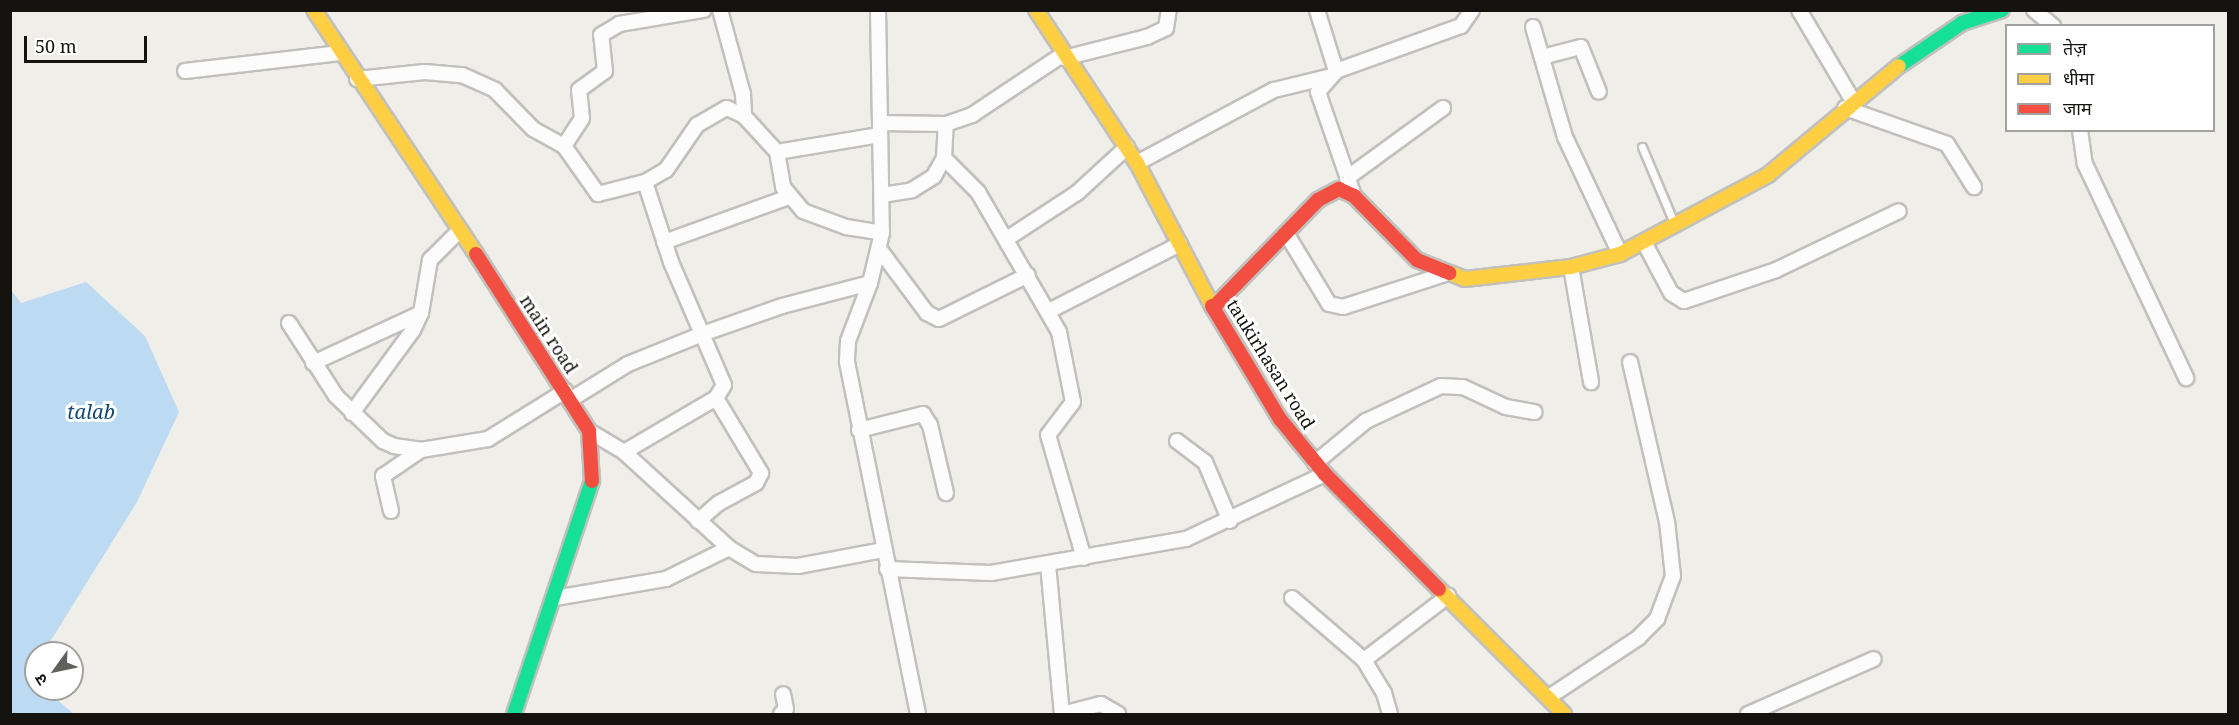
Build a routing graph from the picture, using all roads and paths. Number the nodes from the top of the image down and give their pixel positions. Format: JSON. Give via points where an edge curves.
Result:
{"nodes":[{"id":1,"x":314,"y":10,"type":"edge"},
{"id":2,"x":704,"y":10,"type":"edge"},
{"id":3,"x":720,"y":10,"type":"edge"},
{"id":4,"x":878,"y":10,"type":"edge"},
{"id":5,"x":1036,"y":10,"type":"edge"},
{"id":6,"x":1169,"y":10,"type":"edge"},
{"id":7,"x":1317,"y":10,"type":"edge"},
{"id":8,"x":1472,"y":10,"type":"edge"},
{"id":9,"x":1799,"y":10,"type":"edge"},
{"id":10,"x":2002,"y":10,"type":"edge"},
{"id":11,"x":2034,"y":10,"type":"edge"},
{"id":12,"x":2051,"y":24,"type":"edge"},
{"id":13,"x":1533,"y":27,"type":"dead end"},
{"id":14,"x":340,"y":52,"type":"junction"},
{"id":15,"x":1063,"y":56,"type":"junction"},
{"id":16,"x":1542,"y":57,"type":"junction"},
{"id":17,"x":185,"y":71,"type":"dead end"},
{"id":18,"x":1332,"y":74,"type":"junction"},
{"id":19,"x":357,"y":79,"type":"junction"},
{"id":20,"x":1599,"y":92,"type":"dead end"},
{"id":21,"x":1849,"y":105,"type":"junction"},
{"id":22,"x":1443,"y":108,"type":"dead end"},
{"id":23,"x":744,"y":116,"type":"junction"},
{"id":24,"x":946,"y":124,"type":"junction"},
{"id":25,"x":880,"y":129,"type":"junction"},
{"id":26,"x":2080,"y":132,"type":"edge"},
{"id":27,"x":564,"y":146,"type":"junction"},
{"id":28,"x":1127,"y":147,"type":"junction"},
{"id":29,"x":1642,"y":147,"type":"dead end"},
{"id":30,"x":777,"y":152,"type":"junction"},
{"id":31,"x":944,"y":158,"type":"junction"},
{"id":32,"x":1137,"y":163,"type":"junction"},
{"id":33,"x":1347,"y":178,"type":"junction"},
{"id":34,"x":645,"y":182,"type":"junction"},
{"id":35,"x":1974,"y":187,"type":"dead end"},
{"id":36,"x":882,"y":195,"type":"junction"},
{"id":37,"x":1354,"y":196,"type":"junction"},
{"id":38,"x":789,"y":197,"type":"junction"},
{"id":39,"x":1899,"y":210,"type":"dead end"},
{"id":40,"x":1676,"y":228,"type":"junction"},
{"id":41,"x":458,"y":232,"type":"junction"},
{"id":42,"x":882,"y":233,"type":"junction"},
{"id":43,"x":1286,"y":233,"type":"junction"},
{"id":44,"x":1008,"y":237,"type":"junction"},
{"id":45,"x":664,"y":242,"type":"junction"},
{"id":46,"x":1180,"y":244,"type":"junction"},
{"id":47,"x":1645,"y":244,"type":"junction"},
{"id":48,"x":880,"y":250,"type":"junction"},
{"id":49,"x":1620,"y":254,"type":"junction"},
{"id":50,"x":1571,"y":267,"type":"junction"},
{"id":51,"x":1028,"y":274,"type":"junction"},
{"id":52,"x":1445,"y":274,"type":"junction"},
{"id":53,"x":870,"y":283,"type":"junction"},
{"id":54,"x":1213,"y":308,"type":"junction"},
{"id":55,"x":1049,"y":311,"type":"junction"},
{"id":56,"x":421,"y":313,"type":"junction"},
{"id":57,"x":289,"y":323,"type":"dead end"},
{"id":58,"x":705,"y":333,"type":"junction"},
{"id":59,"x":1630,"y":362,"type":"dead end"},
{"id":60,"x":313,"y":363,"type":"junction"},
{"id":61,"x":2186,"y":378,"type":"dead end"},
{"id":62,"x":1591,"y":382,"type":"dead end"},
{"id":63,"x":567,"y":396,"type":"junction"},
{"id":64,"x":716,"y":398,"type":"junction"},
{"id":65,"x":352,"y":412,"type":"junction"},
{"id":66,"x":1535,"y":412,"type":"dead end"},
{"id":67,"x":859,"y":430,"type":"junction"},
{"id":68,"x":589,"y":431,"type":"junction"},
{"id":69,"x":1177,"y":441,"type":"dead end"},
{"id":70,"x":421,"y":450,"type":"junction"},
{"id":71,"x":624,"y":452,"type":"junction"},
{"id":72,"x":1315,"y":463,"type":"junction"},
{"id":73,"x":1325,"y":474,"type":"junction"},
{"id":74,"x":946,"y":493,"type":"dead end"},
{"id":75,"x":392,"y":511,"type":"dead end"},
{"id":76,"x":698,"y":521,"type":"junction"},
{"id":77,"x":1230,"y":521,"type":"junction"},
{"id":78,"x":729,"y":548,"type":"junction"},
{"id":79,"x":883,"y":550,"type":"junction"},
{"id":80,"x":1084,"y":558,"type":"junction"},
{"id":81,"x":1048,"y":564,"type":"junction"},
{"id":82,"x":887,"y":568,"type":"junction"},
{"id":83,"x":1448,"y":596,"type":"junction"},
{"id":84,"x":555,"y":598,"type":"junction"},
{"id":85,"x":1292,"y":598,"type":"dead end"},
{"id":86,"x":1875,"y":659,"type":"dead end"},
{"id":87,"x":1364,"y":660,"type":"junction"},
{"id":88,"x":783,"y":694,"type":"dead end"},
{"id":89,"x":1549,"y":697,"type":"junction"},
{"id":90,"x":1772,"y":710,"type":"edge"},
{"id":91,"x":514,"y":714,"type":"edge"},
{"id":92,"x":781,"y":714,"type":"edge"},
{"id":93,"x":918,"y":714,"type":"edge"},
{"id":94,"x":1062,"y":714,"type":"edge"},
{"id":95,"x":1118,"y":714,"type":"edge"},
{"id":96,"x":1390,"y":714,"type":"edge"},
{"id":97,"x":1564,"y":714,"type":"edge"},
{"id":98,"x":1748,"y":714,"type":"edge"}],
"edges":[{"from":1,"to":14,"type":"street","name":"main road"},
{"from":2,"to":27,"type":"street","via":[[619,24],[601,35],[605,70],[579,90],[582,118]]},
{"from":3,"to":23,"type":"street","via":[[743,94]]},
{"from":4,"to":25,"type":"street"},
{"from":5,"to":15,"type":"street","name":"taukirhasan road"},
{"from":6,"to":15,"type":"street","via":[[1166,28],[1147,37]]},
{"from":7,"to":18,"type":"street"},
{"from":8,"to":18,"type":"street","via":[[1461,26]]},
{"from":9,"to":21,"type":"street"},
{"from":10,"to":21,"type":"street","via":[[1962,23],[1922,47]]},
{"from":11,"to":12,"type":"street"},
{"from":13,"to":16,"type":"street"},
{"from":14,"to":17,"type":"street"},
{"from":14,"to":19,"type":"street","name":"main road"},
{"from":15,"to":24,"type":"street","via":[[972,115]]},
{"from":15,"to":28,"type":"street","name":"taukirhasan road"},
{"from":16,"to":20,"type":"street","via":[[1581,47]]},
{"from":16,"to":49,"type":"street","via":[[1568,145]]},
{"from":18,"to":32,"type":"street","via":[[1274,90]]},
{"from":18,"to":33,"type":"street","via":[[1318,92]]},
{"from":19,"to":27,"type":"street","via":[[425,72],[462,75],[495,90],[533,129]]},
{"from":19,"to":41,"type":"street","name":"main road"},
{"from":21,"to":35,"type":"street","via":[[1947,144]]},
{"from":21,"to":40,"type":"street","via":[[1768,175]]},
{"from":22,"to":33,"type":"street"},
{"from":23,"to":30,"type":"street"},
{"from":23,"to":34,"type":"street","via":[[727,108],[715,111],[697,124],[666,170]]},
{"from":24,"to":25,"type":"street"},
{"from":24,"to":31,"type":"street"},
{"from":25,"to":30,"type":"street"},
{"from":25,"to":36,"type":"street"},
{"from":26,"to":61,"type":"street","via":[[2085,164]]},
{"from":27,"to":34,"type":"street","via":[[598,194]]},
{"from":28,"to":32,"type":"street","name":"taukirhasan road"},
{"from":28,"to":44,"type":"street","via":[[1077,193]]},
{"from":29,"to":40,"type":"lane"},
{"from":30,"to":38,"type":"street"},
{"from":31,"to":36,"type":"street","via":[[928,182]]},
{"from":31,"to":44,"type":"street","via":[[978,192]]},
{"from":32,"to":46,"type":"street","name":"taukirhasan road"},
{"from":33,"to":37,"type":"street"},
{"from":34,"to":45,"type":"street"},
{"from":36,"to":42,"type":"street"},
{"from":37,"to":43,"type":"street","via":[[1331,191]]},
{"from":37,"to":52,"type":"street","via":[[1410,254]]},
{"from":38,"to":42,"type":"street","via":[[803,211],[846,227]]},
{"from":38,"to":45,"type":"street"},
{"from":39,"to":47,"type":"street","via":[[1776,270],[1684,301],[1671,293]]},
{"from":40,"to":47,"type":"street"},
{"from":41,"to":56,"type":"street","via":[[430,260]]},
{"from":41,"to":63,"type":"street","name":"main road"},
{"from":42,"to":48,"type":"street"},
{"from":43,"to":52,"type":"street","via":[[1329,304],[1343,307]]},
{"from":43,"to":54,"type":"street"},
{"from":44,"to":51,"type":"street"},
{"from":45,"to":58,"type":"street"},
{"from":46,"to":54,"type":"street","name":"taukirhasan road"},
{"from":46,"to":55,"type":"street"},
{"from":47,"to":49,"type":"street"},
{"from":48,"to":51,"type":"street","via":[[927,313],[939,319]]},
{"from":48,"to":53,"type":"street"},
{"from":49,"to":50,"type":"street"},
{"from":50,"to":52,"type":"street","via":[[1495,279]]},
{"from":50,"to":62,"type":"street"},
{"from":51,"to":55,"type":"street"},
{"from":53,"to":58,"type":"street"},
{"from":53,"to":67,"type":"street","via":[[848,341]]},
{"from":54,"to":72,"type":"street","name":"taukirhasan road","via":[[1280,419]]},
{"from":55,"to":80,"type":"street","via":[[1067,361],[1073,402],[1048,435]]},
{"from":56,"to":60,"type":"street"},
{"from":56,"to":65,"type":"street"},
{"from":57,"to":60,"type":"street"},
{"from":58,"to":63,"type":"street","via":[[628,364]]},
{"from":58,"to":64,"type":"street","via":[[723,376],[724,385]]},
{"from":59,"to":89,"type":"street","via":[[1667,522],[1673,576],[1657,619],[1638,638]]},
{"from":60,"to":65,"type":"street"},
{"from":63,"to":68,"type":"street","name":"main road"},
{"from":63,"to":70,"type":"street","via":[[488,439]]},
{"from":64,"to":71,"type":"street"},
{"from":64,"to":76,"type":"street","via":[[761,472],[756,483],[719,503]]},
{"from":65,"to":70,"type":"street","via":[[383,441]]},
{"from":66,"to":72,"type":"street","via":[[1506,407],[1463,387],[1441,386],[1366,421]]},
{"from":67,"to":74,"type":"street","via":[[923,414],[930,425]]},
{"from":67,"to":79,"type":"street"},
{"from":68,"to":71,"type":"street"},
{"from":68,"to":84,"type":"street","name":"main road","via":[[594,455],[591,494]]},
{"from":69,"to":77,"type":"street","via":[[1205,462]]},
{"from":70,"to":75,"type":"street","via":[[383,476]]},
{"from":71,"to":76,"type":"street"},
{"from":72,"to":73,"type":"street","name":"taukirhasan road"},
{"from":73,"to":77,"type":"street"},
{"from":73,"to":83,"type":"street","name":"taukirhasan road"},
{"from":76,"to":78,"type":"street"},
{"from":77,"to":80,"type":"street","via":[[1186,539]]},
{"from":78,"to":79,"type":"street","via":[[756,564],[772,568]]},
{"from":78,"to":84,"type":"street","via":[[666,579]]},
{"from":79,"to":82,"type":"street"},
{"from":80,"to":81,"type":"street"},
{"from":81,"to":82,"type":"street","via":[[991,573]]},
{"from":81,"to":94,"type":"street"},
{"from":82,"to":93,"type":"street"},
{"from":83,"to":87,"type":"street"},
{"from":83,"to":89,"type":"street","name":"taukirhasan road"},
{"from":84,"to":91,"type":"street","name":"main road"},
{"from":85,"to":87,"type":"street"},
{"from":86,"to":90,"type":"street"},
{"from":87,"to":96,"type":"street","via":[[1384,693]]},
{"from":88,"to":92,"type":"street","via":[[786,709]]},
{"from":89,"to":97,"type":"street","name":"taukirhasan road"},
{"from":90,"to":98,"type":"street"},
{"from":94,"to":95,"type":"street","via":[[1101,704]]}]}
